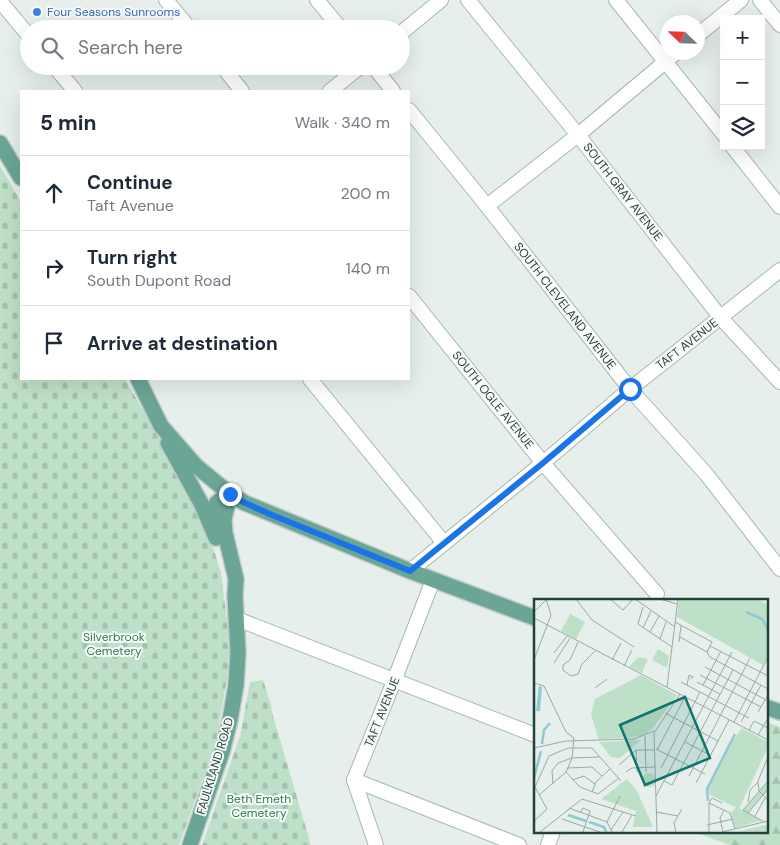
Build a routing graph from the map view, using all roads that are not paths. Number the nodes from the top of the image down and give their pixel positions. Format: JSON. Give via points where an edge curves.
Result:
{"nodes":[{"id":1,"x":166,"y":0,"type":"edge"},
{"id":2,"x":317,"y":0,"type":"edge"},
{"id":3,"x":441,"y":0,"type":"edge"},
{"id":4,"x":468,"y":0,"type":"edge"},
{"id":5,"x":616,"y":0,"type":"edge"},
{"id":6,"x":740,"y":0,"type":"edge"},
{"id":7,"x":760,"y":0,"type":"edge"},
{"id":8,"x":0,"y":1,"type":"edge"},
{"id":9,"x":183,"y":20,"type":"edge"},
{"id":10,"x":334,"y":20,"type":"edge"},
{"id":11,"x":20,"y":25,"type":"edge"},
{"id":12,"x":780,"y":25,"type":"edge"},
{"id":13,"x":410,"y":26,"type":"edge"},
{"id":14,"x":705,"y":29,"type":"edge"},
{"id":15,"x":660,"y":46,"type":"edge"},
{"id":16,"x":667,"y":60,"type":"edge"},
{"id":17,"x":673,"y":60,"type":"edge"},
{"id":18,"x":61,"y":75,"type":"edge"},
{"id":19,"x":229,"y":75,"type":"edge"},
{"id":20,"x":350,"y":75,"type":"edge"},
{"id":21,"x":380,"y":75,"type":"edge"},
{"id":22,"x":73,"y":90,"type":"edge"},
{"id":23,"x":241,"y":90,"type":"edge"},
{"id":24,"x":331,"y":90,"type":"edge"},
{"id":25,"x":392,"y":90,"type":"edge"},
{"id":26,"x":410,"y":111,"type":"edge"},
{"id":27,"x":720,"y":130,"type":"edge"},
{"id":28,"x":578,"y":135,"type":"junction"},
{"id":29,"x":0,"y":143,"type":"edge"},
{"id":30,"x":735,"y":150,"type":"edge"},
{"id":31,"x":20,"y":176,"type":"edge"},
{"id":32,"x":487,"y":206,"type":"junction"},
{"id":33,"x":780,"y":207,"type":"edge"},
{"id":34,"x":780,"y":270,"type":"edge"},
{"id":35,"x":410,"y":297,"type":"edge"},
{"id":36,"x":721,"y":318,"type":"junction"},
{"id":37,"x":138,"y":380,"type":"edge"},
{"id":38,"x":311,"y":380,"type":"edge"},
{"id":39,"x":780,"y":382,"type":"edge"},
{"id":40,"x":630,"y":389,"type":"junction"},
{"id":41,"x":161,"y":426,"type":"junction"},
{"id":42,"x":543,"y":463,"type":"junction"},
{"id":43,"x":230,"y":494,"type":"junction"},
{"id":44,"x":216,"y":538,"type":"junction"},
{"id":45,"x":444,"y":543,"type":"junction"},
{"id":46,"x":780,"y":569,"type":"edge"},
{"id":47,"x":410,"y":571,"type":"junction"},
{"id":48,"x":433,"y":580,"type":"junction"},
{"id":49,"x":657,"y":594,"type":"dead end"},
{"id":50,"x":235,"y":596,"type":"junction"},
{"id":51,"x":534,"y":618,"type":"edge"},
{"id":52,"x":237,"y":619,"type":"junction"},
{"id":53,"x":394,"y":681,"type":"junction"},
{"id":54,"x":768,"y":708,"type":"edge"},
{"id":55,"x":780,"y":712,"type":"edge"},
{"id":56,"x":534,"y":735,"type":"edge"},
{"id":57,"x":354,"y":780,"type":"junction"},
{"id":58,"x":553,"y":832,"type":"edge"},
{"id":59,"x":190,"y":845,"type":"edge"},
{"id":60,"x":376,"y":845,"type":"edge"},
{"id":61,"x":519,"y":845,"type":"edge"},
{"id":62,"x":548,"y":845,"type":"edge"}],
"edges":[{"from":1,"to":9,"type":"street"},
{"from":2,"to":10,"type":"street"},
{"from":3,"to":13,"type":"street"},
{"from":4,"to":28,"type":"street","name":"SOUTH GRAY AVENUE"},
{"from":5,"to":15,"type":"street"},
{"from":6,"to":14,"type":"street"},
{"from":7,"to":12,"type":"street"},
{"from":8,"to":11,"type":"street"},
{"from":16,"to":28,"type":"street"},
{"from":17,"to":27,"type":"street"},
{"from":18,"to":22,"type":"street"},
{"from":19,"to":23,"type":"street"},
{"from":20,"to":24,"type":"street"},
{"from":21,"to":25,"type":"street"},
{"from":26,"to":32,"type":"street","name":"SOUTH CLEVELAND AVENUE"},
{"from":28,"to":32,"type":"street"},
{"from":28,"to":36,"type":"street","name":"SOUTH GRAY AVENUE"},
{"from":29,"to":31,"type":"main road"},
{"from":30,"to":33,"type":"street"},
{"from":32,"to":40,"type":"street","name":"SOUTH CLEVELAND AVENUE"},
{"from":34,"to":36,"type":"street","name":"TAFT AVENUE"},
{"from":35,"to":42,"type":"street","name":"SOUTH OGLE AVENUE"},
{"from":36,"to":39,"type":"street","name":"SOUTH GRAY AVENUE"},
{"from":36,"to":40,"type":"street","name":"TAFT AVENUE"},
{"from":37,"to":41,"type":"main road"},
{"from":38,"to":45,"type":"street"},
{"from":40,"to":42,"type":"street","name":"TAFT AVENUE"},
{"from":40,"to":46,"type":"street","name":"SOUTH CLEVELAND AVENUE","via":[[707,476]]},
{"from":41,"to":43,"type":"main road","via":[[196,466]]},
{"from":41,"to":44,"type":"main road"},
{"from":42,"to":45,"type":"street","name":"TAFT AVENUE"},
{"from":42,"to":49,"type":"street","name":"SOUTH OGLE AVENUE"},
{"from":43,"to":44,"type":"main road","name":"FAULKLAND ROAD","via":[[214,504],[212,513]]},
{"from":43,"to":47,"type":"main road","via":[[272,515]]},
{"from":43,"to":50,"type":"main road","name":"FAULKLAND ROAD","via":[[224,519],[236,579]]},
{"from":44,"to":50,"type":"main road","name":"FAULKLAND ROAD"},
{"from":45,"to":47,"type":"street","name":"TAFT AVENUE"},
{"from":47,"to":48,"type":"main road"},
{"from":48,"to":51,"type":"main road"},
{"from":48,"to":53,"type":"street","name":"TAFT AVENUE"},
{"from":50,"to":52,"type":"main road","name":"FAULKLAND ROAD"},
{"from":52,"to":53,"type":"street"},
{"from":52,"to":59,"type":"main road","name":"FAULKLAND ROAD","via":[[236,685],[230,720]]},
{"from":53,"to":56,"type":"street"},
{"from":53,"to":57,"type":"street","name":"TAFT AVENUE"},
{"from":54,"to":55,"type":"main road"},
{"from":57,"to":60,"type":"street"},
{"from":57,"to":61,"type":"street"},
{"from":58,"to":62,"type":"street"}]}
